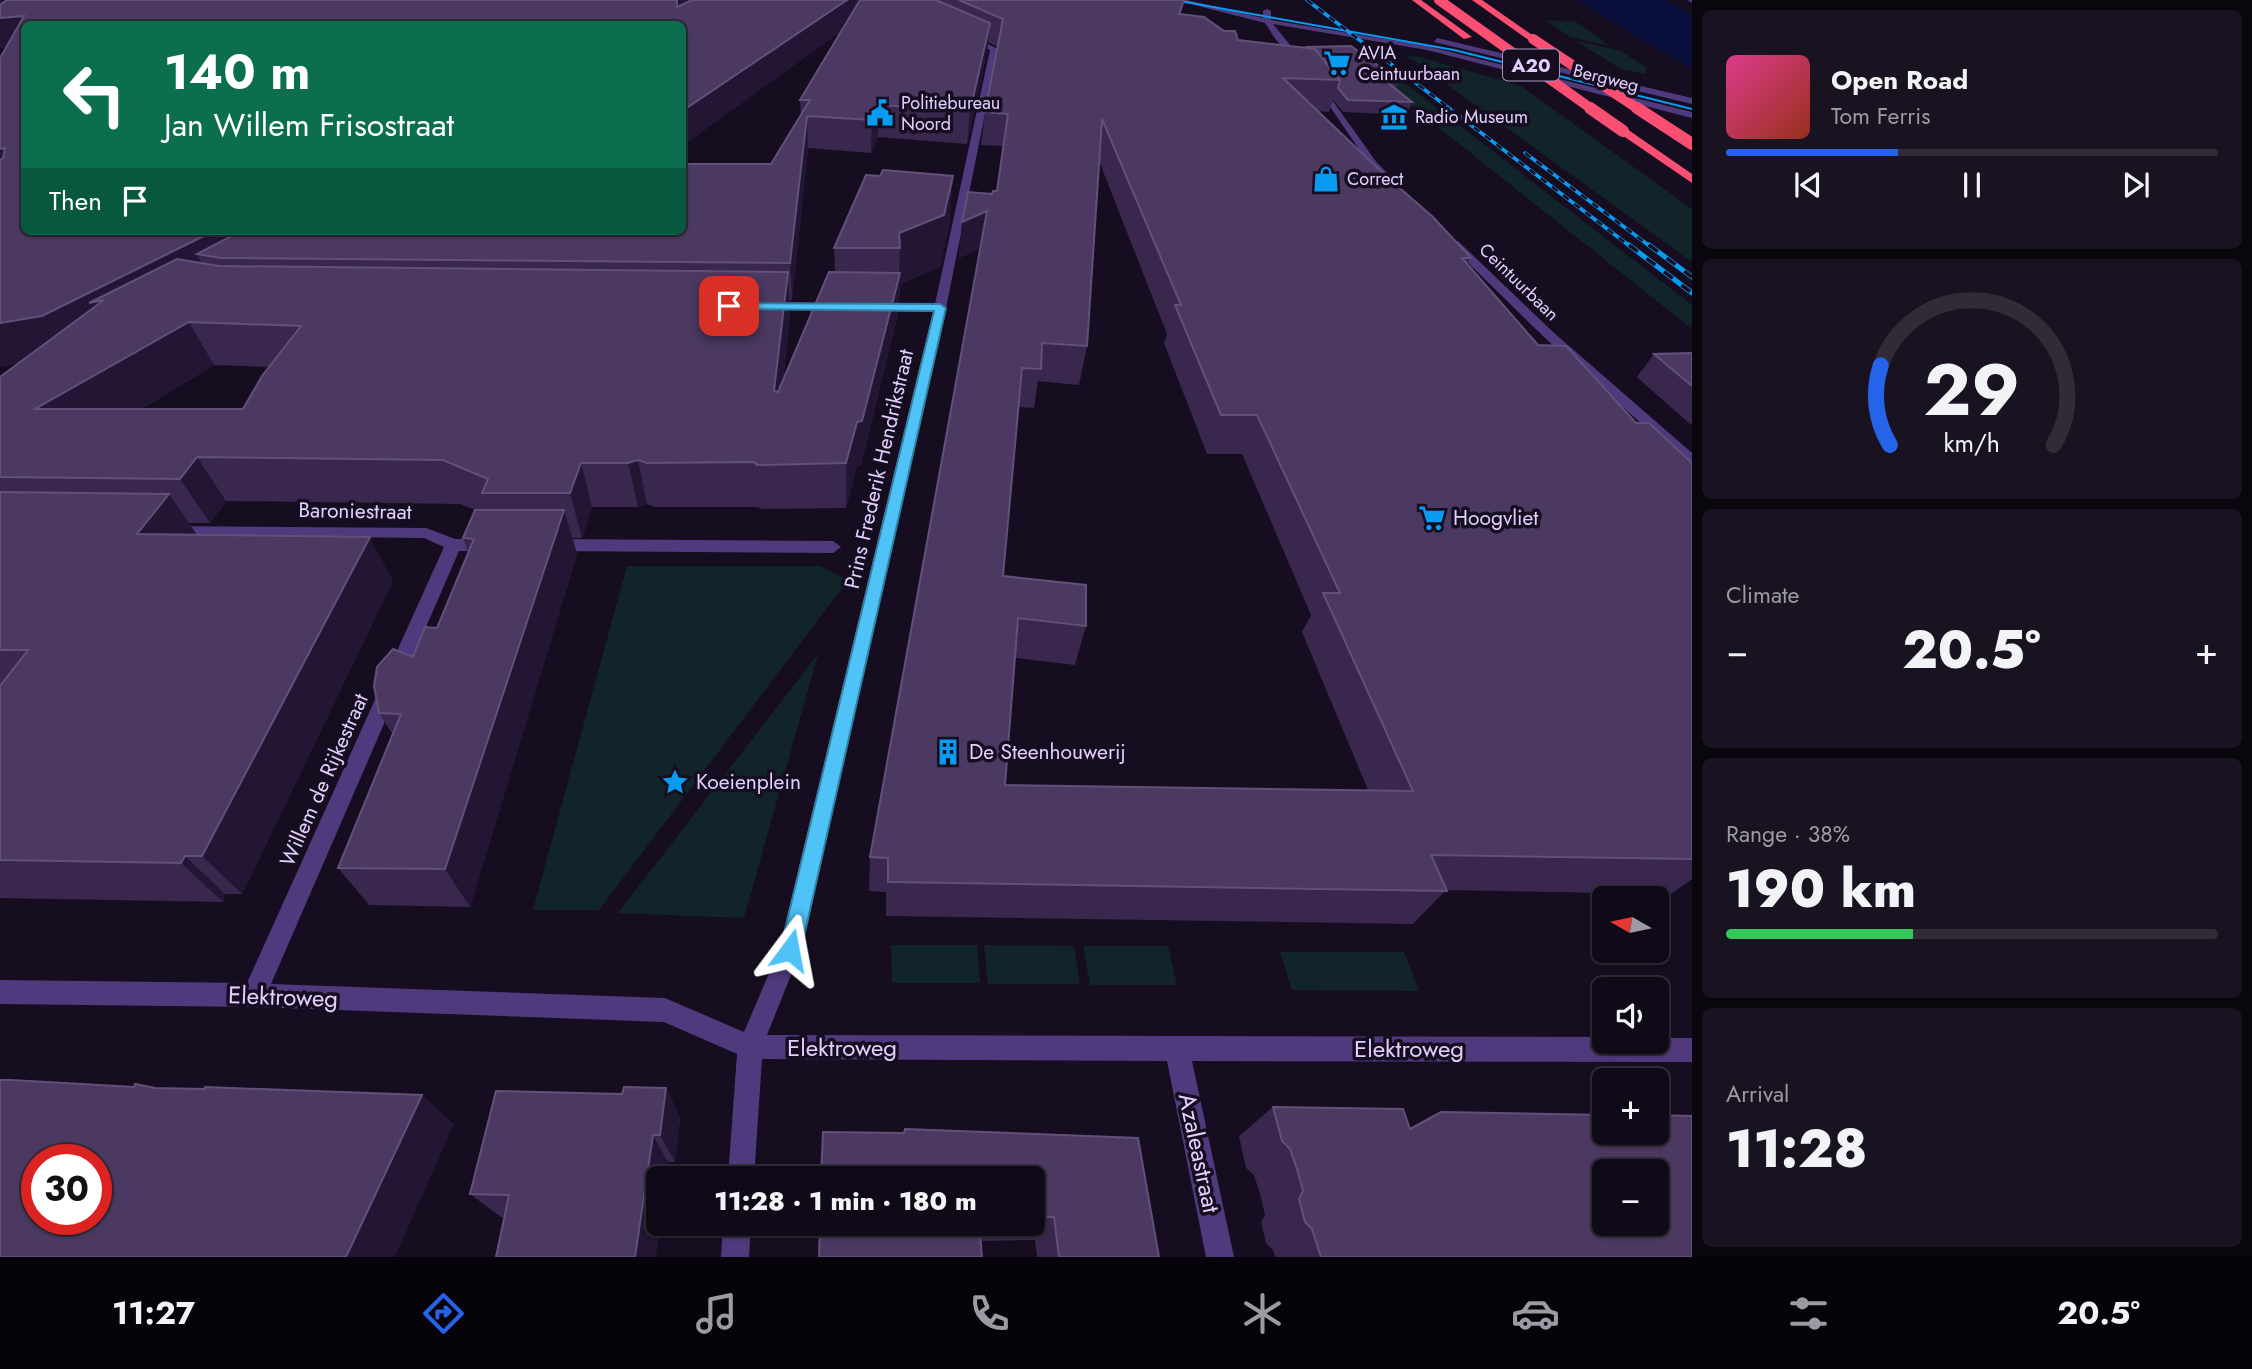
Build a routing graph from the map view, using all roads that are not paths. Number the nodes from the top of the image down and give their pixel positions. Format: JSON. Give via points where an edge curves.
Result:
{"nodes":[{"id":1,"x":1178,"y":0,"type":"edge"},
{"id":2,"x":1416,"y":0,"type":"edge"},
{"id":3,"x":1439,"y":0,"type":"edge"},
{"id":4,"x":1476,"y":0,"type":"edge"},
{"id":5,"x":1492,"y":0,"type":"edge"},
{"id":6,"x":1204,"y":2,"type":"edge"},
{"id":7,"x":1267,"y":16,"type":"junction"},
{"id":8,"x":958,"y":32,"type":"edge"},
{"id":9,"x":1533,"y":39,"type":"junction"},
{"id":10,"x":1692,"y":102,"type":"edge"},
{"id":11,"x":1692,"y":115,"type":"edge"},
{"id":12,"x":1623,"y":131,"type":"junction"},
{"id":13,"x":1692,"y":144,"type":"edge"},
{"id":14,"x":1692,"y":179,"type":"edge"},
{"id":15,"x":1406,"y":196,"type":"edge"},
{"id":16,"x":1444,"y":233,"type":"edge"},
{"id":17,"x":755,"y":306,"type":"edge"},
{"id":18,"x":940,"y":308,"type":"junction"},
{"id":19,"x":1692,"y":461,"type":"edge"},
{"id":20,"x":150,"y":530,"type":"edge"},
{"id":21,"x":453,"y":545,"type":"junction"},
{"id":22,"x":505,"y":545,"type":"edge"},
{"id":23,"x":531,"y":545,"type":"edge"},
{"id":24,"x":833,"y":547,"type":"dead end"},
{"id":25,"x":0,"y":992,"type":"edge"},
{"id":26,"x":254,"y":995,"type":"junction"},
{"id":27,"x":750,"y":1048,"type":"junction"},
{"id":28,"x":1177,"y":1049,"type":"junction"},
{"id":29,"x":1692,"y":1049,"type":"edge"},
{"id":30,"x":742,"y":1166,"type":"edge"},
{"id":31,"x":736,"y":1236,"type":"edge"},
{"id":32,"x":735,"y":1257,"type":"edge"},
{"id":33,"x":1220,"y":1257,"type":"edge"}],
"edges":[{"from":1,"to":6,"type":"street"},
{"from":2,"to":12,"type":"highway","number":"A20","bridge":true,"via":[[1467,37]]},
{"from":3,"to":12,"type":"highway","number":"A20","bridge":true},
{"from":4,"to":9,"type":"highway","number":"A20"},
{"from":5,"to":9,"type":"highway","number":"A20"},
{"from":6,"to":7,"type":"street"},
{"from":7,"to":10,"type":"street","name":"Bergweg","via":[[1480,49]]},
{"from":7,"to":11,"type":"street","name":"Bergweg","via":[[1426,48]]},
{"from":7,"to":15,"type":"street","via":[[1374,165]]},
{"from":8,"to":18,"type":"street","name":"Prins Frederik Hendrikstraat","via":[[994,49]]},
{"from":9,"to":13,"type":"highway","number":"A20","bridge":true},
{"from":12,"to":14,"type":"highway","number":"A20"},
{"from":16,"to":19,"type":"street","name":"Ceintuurbaan","via":[[1549,335]]},
{"from":17,"to":18,"type":"street"},
{"from":18,"to":27,"type":"street","name":"Prins Frederik Hendrikstraat","via":[[790,950]]},
{"from":20,"to":21,"type":"street","name":"Baroniestraat","via":[[426,533]]},
{"from":21,"to":22,"type":"street","name":"Baroniestraat"},
{"from":21,"to":26,"type":"street","name":"Willem de Rijkestraat"},
{"from":23,"to":24,"type":"street"},
{"from":25,"to":26,"type":"street","name":"Elektroweg"},
{"from":26,"to":27,"type":"street","name":"Elektroweg","via":[[665,1010]]},
{"from":27,"to":28,"type":"street","name":"Elektroweg"},
{"from":27,"to":30,"type":"street","name":"Prins Frederik Hendrikstraat"},
{"from":28,"to":29,"type":"street","name":"Elektroweg"},
{"from":28,"to":33,"type":"street","name":"Azaleastraat"},
{"from":31,"to":32,"type":"street"}]}
